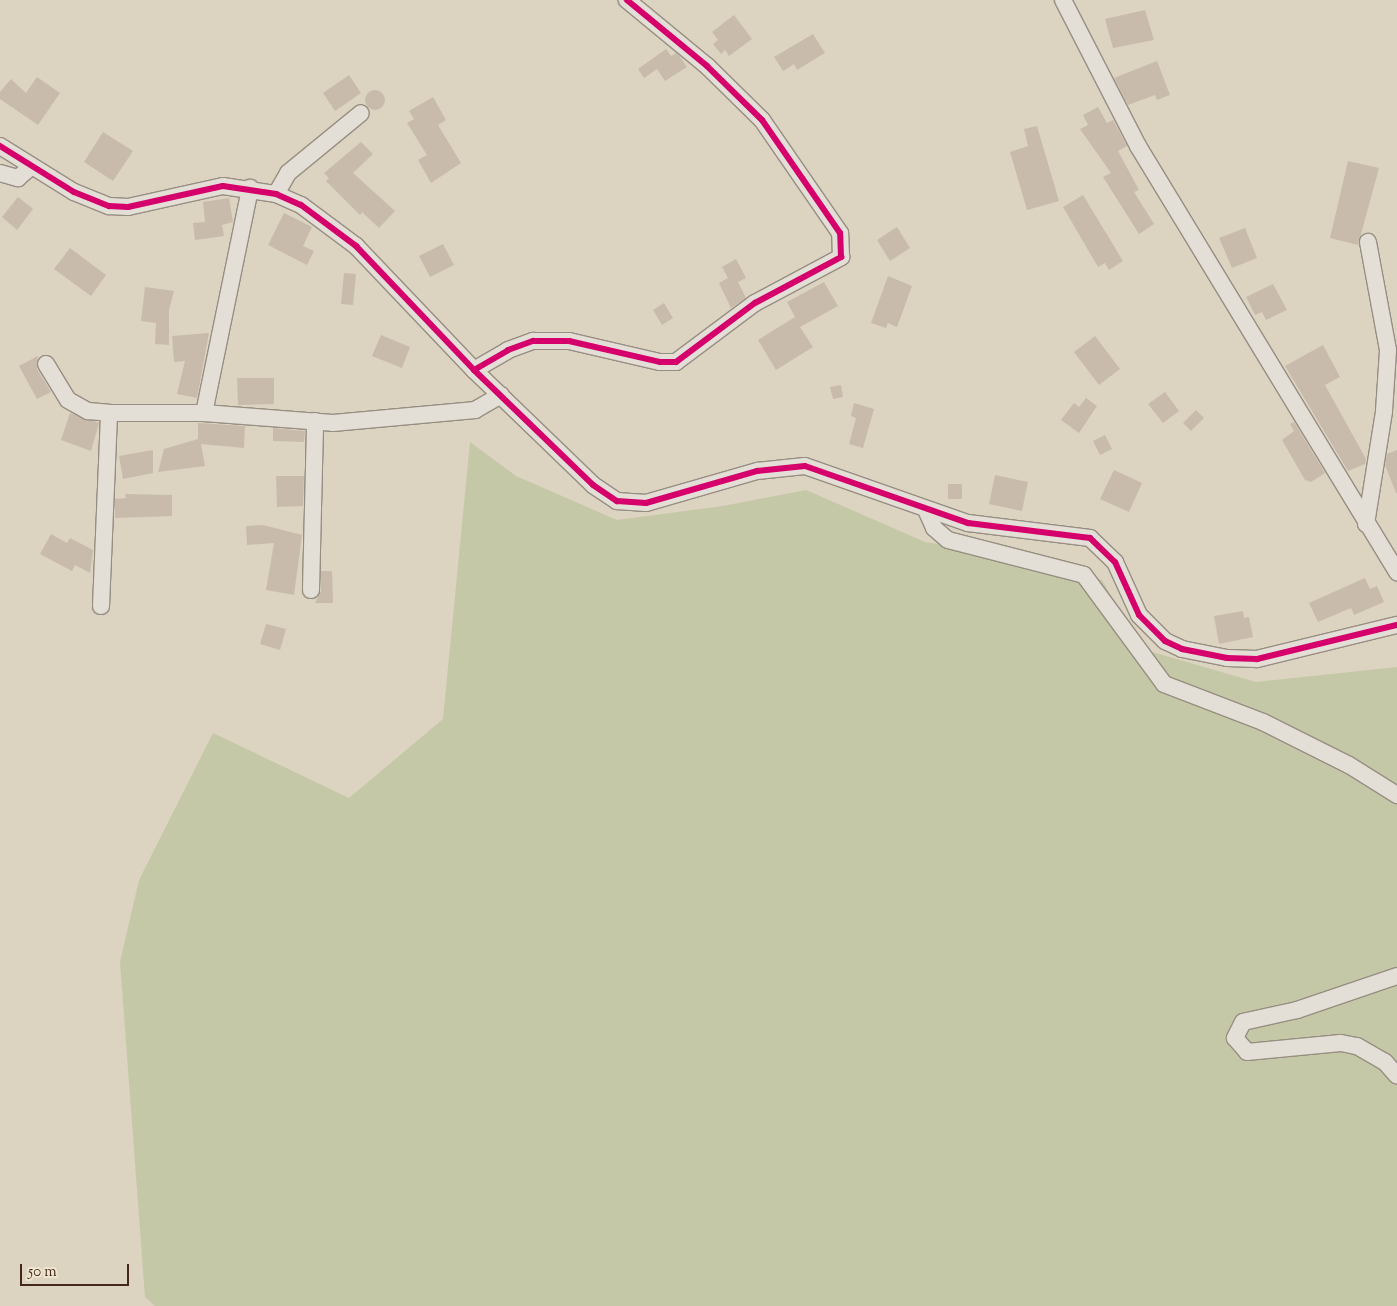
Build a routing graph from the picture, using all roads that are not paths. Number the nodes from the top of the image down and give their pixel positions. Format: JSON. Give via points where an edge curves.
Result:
{"nodes":[{"id":1,"x":627,"y":0,"type":"edge"},
{"id":2,"x":1063,"y":0,"type":"edge"},
{"id":3,"x":361,"y":113,"type":"dead end"},
{"id":4,"x":0,"y":146,"type":"edge"},
{"id":5,"x":32,"y":166,"type":"junction"},
{"id":6,"x":0,"y":173,"type":"edge"},
{"id":7,"x":250,"y":188,"type":"junction"},
{"id":8,"x":276,"y":194,"type":"junction"},
{"id":9,"x":1368,"y":242,"type":"dead end"},
{"id":10,"x":46,"y":364,"type":"dead end"},
{"id":11,"x":474,"y":370,"type":"junction"},
{"id":12,"x":501,"y":395,"type":"junction"},
{"id":13,"x":108,"y":413,"type":"junction"},
{"id":14,"x":204,"y":413,"type":"junction"},
{"id":15,"x":315,"y":421,"type":"junction"},
{"id":16,"x":928,"y":512,"type":"junction"},
{"id":17,"x":1366,"y":524,"type":"junction"},
{"id":18,"x":1397,"y":572,"type":"edge"},
{"id":19,"x":311,"y":590,"type":"dead end"},
{"id":20,"x":101,"y":606,"type":"dead end"},
{"id":21,"x":1397,"y":625,"type":"edge"},
{"id":22,"x":1397,"y":795,"type":"edge"},
{"id":23,"x":1397,"y":976,"type":"edge"},
{"id":24,"x":1397,"y":1076,"type":"edge"}],
"edges":[{"from":1,"to":11,"type":"street","via":[[707,66],[762,120],[840,233],[841,257],[755,303],[676,362],[660,362],[568,340],[533,341],[508,350]]},
{"from":2,"to":17,"type":"street","via":[[1138,146]]},
{"from":3,"to":8,"type":"street","via":[[288,173]]},
{"from":4,"to":5,"type":"street"},
{"from":5,"to":6,"type":"street","via":[[18,178]]},
{"from":5,"to":7,"type":"street","via":[[91,201],[109,206],[128,207],[224,186]]},
{"from":7,"to":8,"type":"street"},
{"from":7,"to":14,"type":"street"},
{"from":8,"to":11,"type":"street","via":[[301,205],[356,246]]},
{"from":9,"to":17,"type":"street","via":[[1388,350],[1384,411]]},
{"from":10,"to":13,"type":"street","via":[[68,400],[88,411]]},
{"from":11,"to":12,"type":"street"},
{"from":12,"to":15,"type":"street","via":[[475,410],[333,423]]},
{"from":12,"to":16,"type":"street","via":[[593,484],[617,501],[646,503],[758,471],[805,466],[828,471]]},
{"from":13,"to":14,"type":"street"},
{"from":13,"to":20,"type":"street"},
{"from":14,"to":15,"type":"street"},
{"from":15,"to":19,"type":"street"},
{"from":16,"to":21,"type":"street","via":[[1017,532],[1079,534],[1090,538],[1115,562],[1139,615],[1165,641],[1182,648],[1227,658],[1256,658]]},
{"from":16,"to":22,"type":"street","via":[[934,528],[948,540],[1084,575],[1164,684],[1263,722],[1349,765]]},
{"from":17,"to":18,"type":"street"},
{"from":23,"to":24,"type":"street","via":[[1297,1010],[1243,1022],[1235,1038],[1247,1052],[1341,1043],[1357,1046],[1385,1062]]}]}
